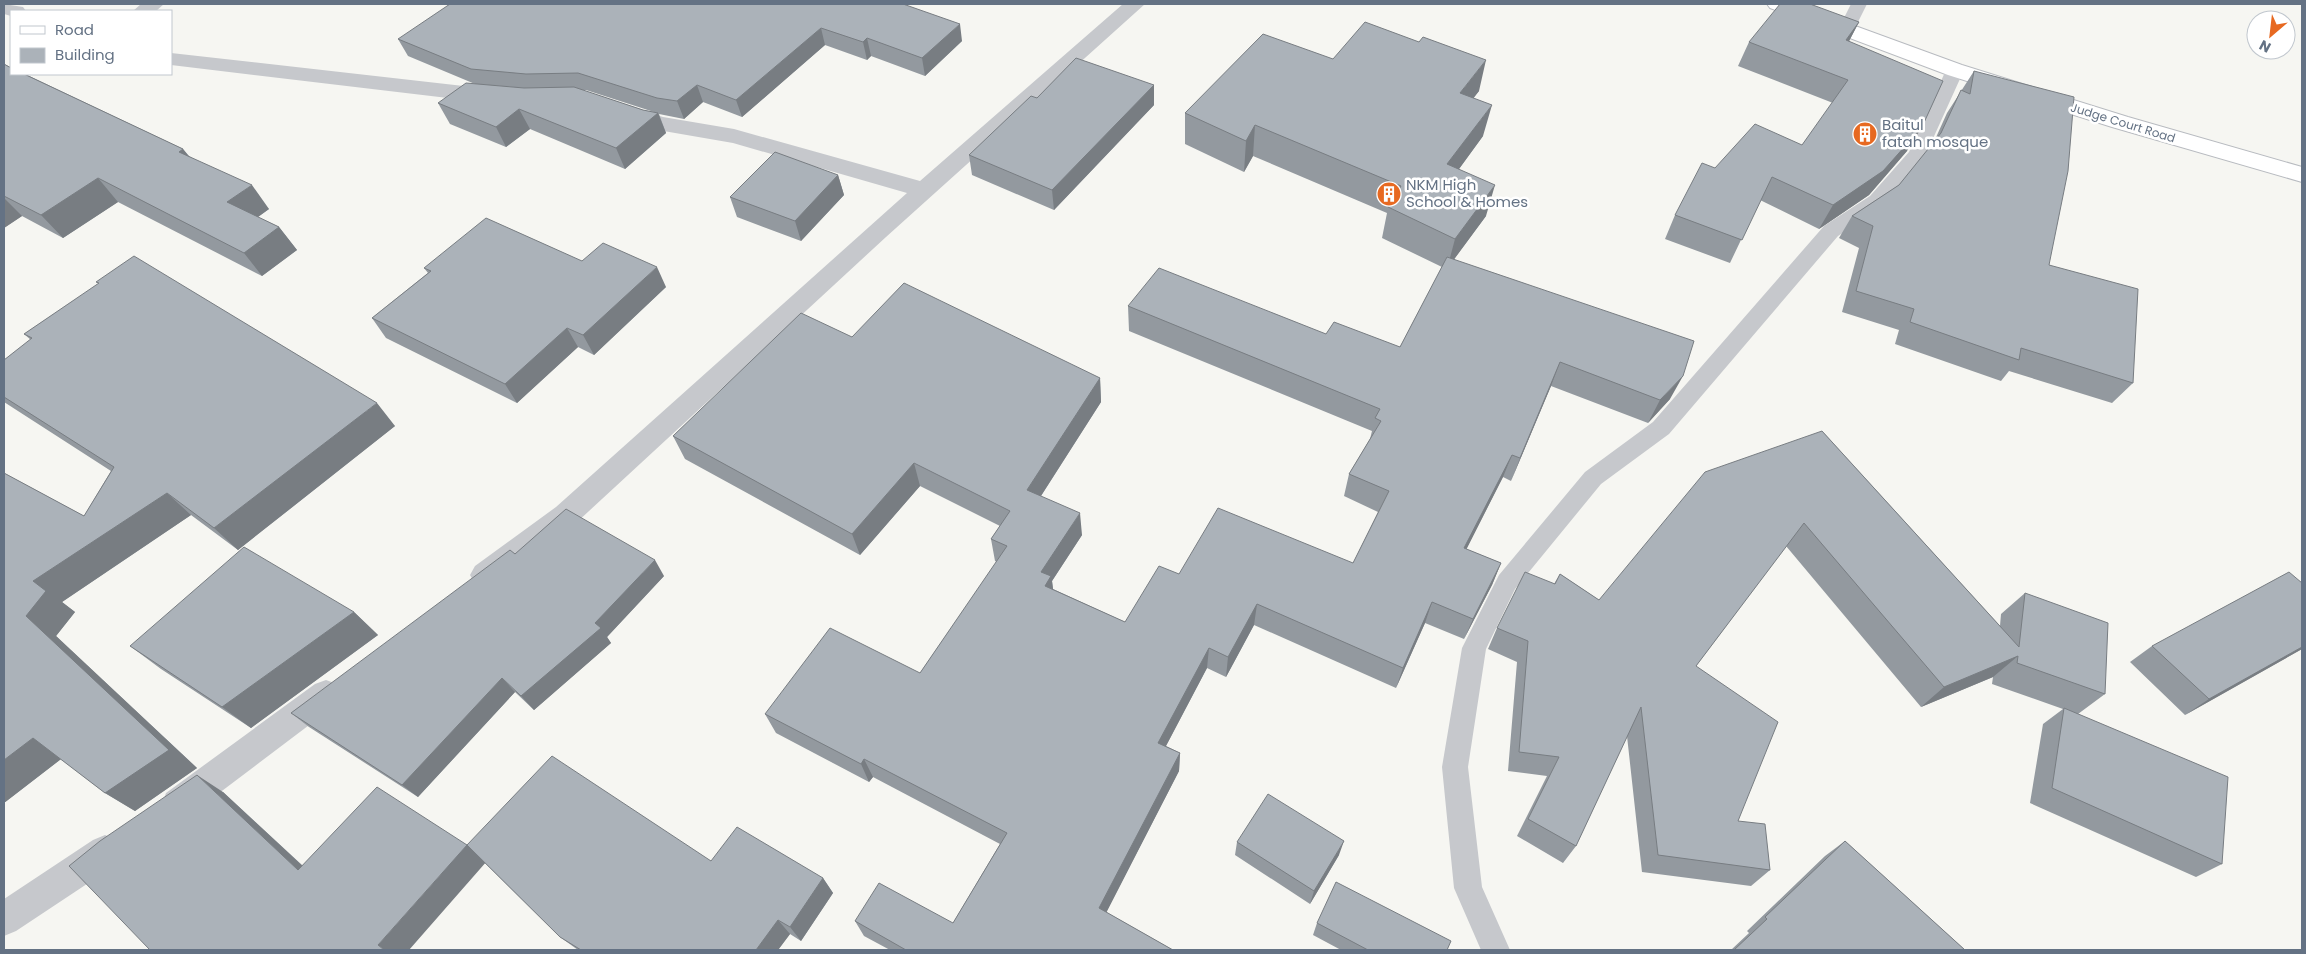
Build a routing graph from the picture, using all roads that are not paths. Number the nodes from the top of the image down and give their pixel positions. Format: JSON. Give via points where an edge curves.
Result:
{"nodes":[{"id":1,"x":1135,"y":4,"type":"edge"},
{"id":2,"x":1777,"y":4,"type":"edge"},
{"id":3,"x":1859,"y":4,"type":"edge"},
{"id":4,"x":1847,"y":28,"type":"junction"},
{"id":5,"x":172,"y":60,"type":"edge"},
{"id":6,"x":1955,"y":70,"type":"junction"},
{"id":7,"x":507,"y":97,"type":"edge"},
{"id":8,"x":613,"y":108,"type":"edge"},
{"id":9,"x":2302,"y":175,"type":"edge"},
{"id":10,"x":924,"y":190,"type":"junction"},
{"id":11,"x":462,"y":592,"type":"edge"},
{"id":12,"x":342,"y":682,"type":"edge"},
{"id":13,"x":157,"y":817,"type":"edge"},
{"id":14,"x":125,"y":839,"type":"edge"},
{"id":15,"x":4,"y":919,"type":"edge"},
{"id":16,"x":1496,"y":950,"type":"edge"}],
"edges":[{"from":1,"to":10,"type":"street"},
{"from":2,"to":4,"type":"street","name":"Judge Court Road"},
{"from":3,"to":4,"type":"lane"},
{"from":4,"to":6,"type":"street","name":"Judge Court Road"},
{"from":5,"to":7,"type":"street"},
{"from":6,"to":9,"type":"street","name":"Judge Court Road"},
{"from":6,"to":16,"type":"lane","via":[[1917,154],[1877,201],[1831,231],[1661,428],[1593,478],[1507,582],[1474,648],[1455,767],[1468,888]]},
{"from":8,"to":10,"type":"street","via":[[660,124],[734,136]]},
{"from":10,"to":11,"type":"street","via":[[566,515]]},
{"from":12,"to":13,"type":"street"},
{"from":14,"to":15,"type":"street"}]}
